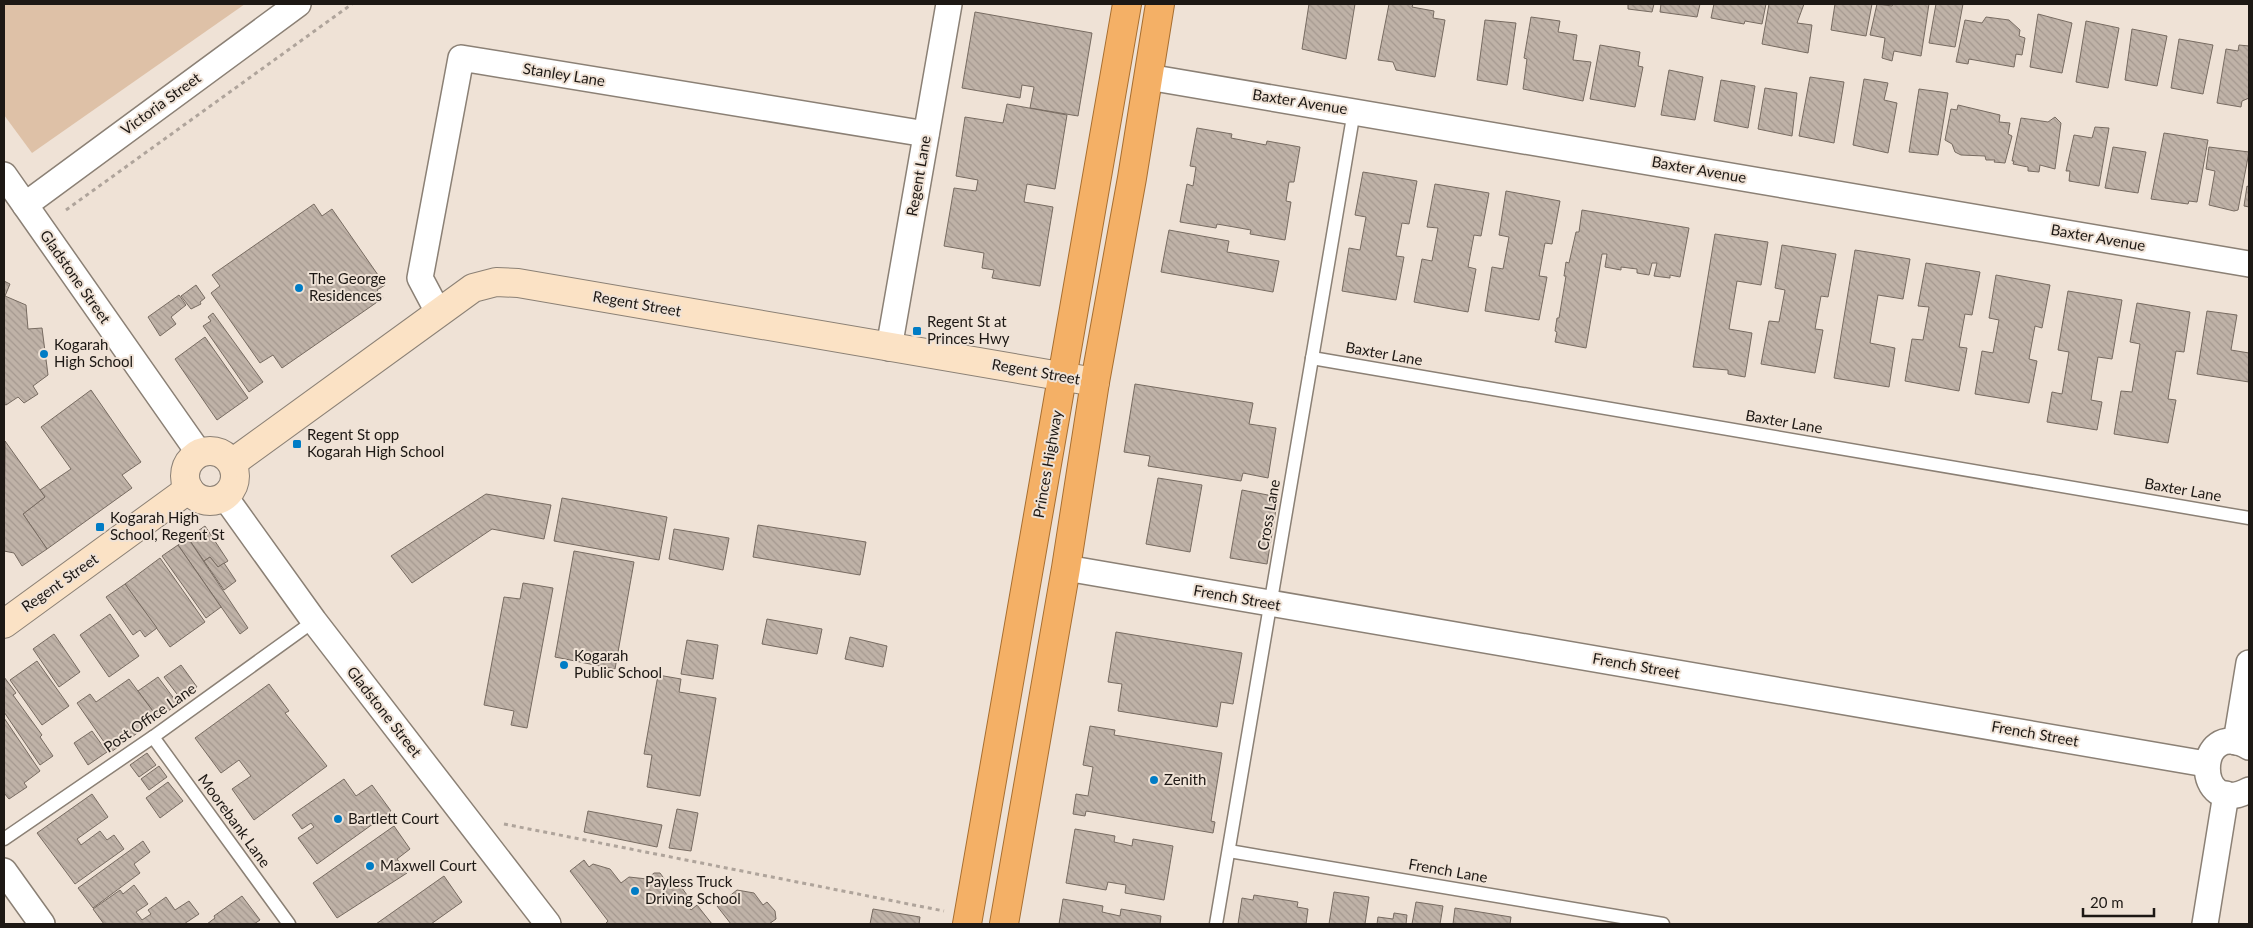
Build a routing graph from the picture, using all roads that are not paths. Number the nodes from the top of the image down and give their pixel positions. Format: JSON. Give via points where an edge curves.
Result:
{"nodes":[{"id":1,"x":298,"y":4,"type":"edge"},
{"id":2,"x":949,"y":4,"type":"edge"},
{"id":3,"x":1127,"y":4,"type":"edge"},
{"id":4,"x":1160,"y":4,"type":"edge"},
{"id":5,"x":1148,"y":77,"type":"junction"},
{"id":6,"x":1354,"y":111,"type":"junction"},
{"id":7,"x":926,"y":134,"type":"junction"},
{"id":8,"x":4,"y":175,"type":"edge"},
{"id":9,"x":25,"y":205,"type":"junction"},
{"id":10,"x":2249,"y":264,"type":"edge"},
{"id":11,"x":438,"y":312,"type":"junction"},
{"id":12,"x":889,"y":348,"type":"junction"},
{"id":13,"x":1312,"y":358,"type":"junction"},
{"id":14,"x":1063,"y":376,"type":"junction"},
{"id":15,"x":1096,"y":382,"type":"junction"},
{"id":16,"x":199,"y":453,"type":"junction"},
{"id":17,"x":232,"y":463,"type":"junction"},
{"id":18,"x":189,"y":489,"type":"junction"},
{"id":19,"x":225,"y":497,"type":"junction"},
{"id":20,"x":2249,"y":518,"type":"edge"},
{"id":21,"x":1066,"y":568,"type":"junction"},
{"id":22,"x":1271,"y":603,"type":"junction"},
{"id":23,"x":314,"y":621,"type":"junction"},
{"id":24,"x":4,"y":624,"type":"edge"},
{"id":25,"x":2249,"y":663,"type":"edge"},
{"id":26,"x":153,"y":737,"type":"junction"},
{"id":27,"x":2242,"y":745,"type":"edge"},
{"id":28,"x":2206,"y":764,"type":"junction"},
{"id":29,"x":2238,"y":792,"type":"edge"},
{"id":30,"x":4,"y":839,"type":"edge"},
{"id":31,"x":1228,"y":851,"type":"junction"},
{"id":32,"x":4,"y":871,"type":"edge"},
{"id":33,"x":957,"y":918,"type":"edge"},
{"id":34,"x":42,"y":924,"type":"edge"},
{"id":35,"x":289,"y":924,"type":"edge"},
{"id":36,"x":548,"y":924,"type":"edge"},
{"id":37,"x":1004,"y":924,"type":"edge"},
{"id":38,"x":1216,"y":924,"type":"edge"},
{"id":39,"x":1663,"y":924,"type":"edge"},
{"id":40,"x":2205,"y":924,"type":"edge"}],
"edges":[{"from":1,"to":9,"type":"street","name":"Victoria Street"},
{"from":2,"to":7,"type":"street","name":"Regent Lane"},
{"from":3,"to":14,"type":"highway","name":"Princes Highway"},
{"from":4,"to":5,"type":"highway"},
{"from":5,"to":6,"type":"street","name":"Baxter Avenue"},
{"from":5,"to":15,"type":"highway"},
{"from":6,"to":10,"type":"street","name":"Baxter Avenue"},
{"from":6,"to":13,"type":"lane","name":"Cross Lane"},
{"from":7,"to":11,"type":"street","name":"Stanley Lane","via":[[461,58],[420,278]]},
{"from":7,"to":12,"type":"street","name":"Regent Lane"},
{"from":8,"to":9,"type":"street","name":"Gladstone Street"},
{"from":9,"to":16,"type":"street","name":"Gladstone Street"},
{"from":11,"to":12,"type":"main road","name":"Regent Street","via":[[473,288],[504,282]]},
{"from":11,"to":17,"type":"main road","name":"Regent Street"},
{"from":12,"to":14,"type":"main road","name":"Regent Street"},
{"from":13,"to":20,"type":"lane","name":"Baxter Lane"},
{"from":13,"to":22,"type":"lane","name":"Cross Lane"},
{"from":14,"to":15,"type":"main road","name":"Regent Street"},
{"from":14,"to":33,"type":"highway","name":"Princes Highway"},
{"from":15,"to":21,"type":"highway"},
{"from":16,"to":17,"type":"main road","via":[[214,451]]},
{"from":16,"to":18,"type":"main road","via":[[192,458],[185,473]]},
{"from":17,"to":19,"type":"main road","via":[[236,477]]},
{"from":18,"to":19,"type":"main road","via":[[201,499]]},
{"from":18,"to":24,"type":"main road","name":"Regent Street"},
{"from":19,"to":23,"type":"street","name":"Gladstone Street"},
{"from":21,"to":22,"type":"street","name":"French Street"},
{"from":21,"to":37,"type":"highway"},
{"from":22,"to":28,"type":"street","name":"French Street"},
{"from":22,"to":31,"type":"lane","name":"Cross Lane"},
{"from":23,"to":26,"type":"lane","name":"Post Office Lane"},
{"from":23,"to":36,"type":"street","name":"Gladstone Street"},
{"from":25,"to":27,"type":"street"},
{"from":26,"to":30,"type":"lane","name":"Post Office Lane"},
{"from":26,"to":35,"type":"lane","name":"Moorebank Lane"},
{"from":27,"to":28,"type":"street","via":[[2217,746]]},
{"from":28,"to":29,"type":"street","via":[[2209,782],[2214,788]]},
{"from":29,"to":40,"type":"street"},
{"from":31,"to":38,"type":"lane","name":"Cross Lane"},
{"from":31,"to":39,"type":"lane","name":"French Lane"},
{"from":32,"to":34,"type":"street"}]}
